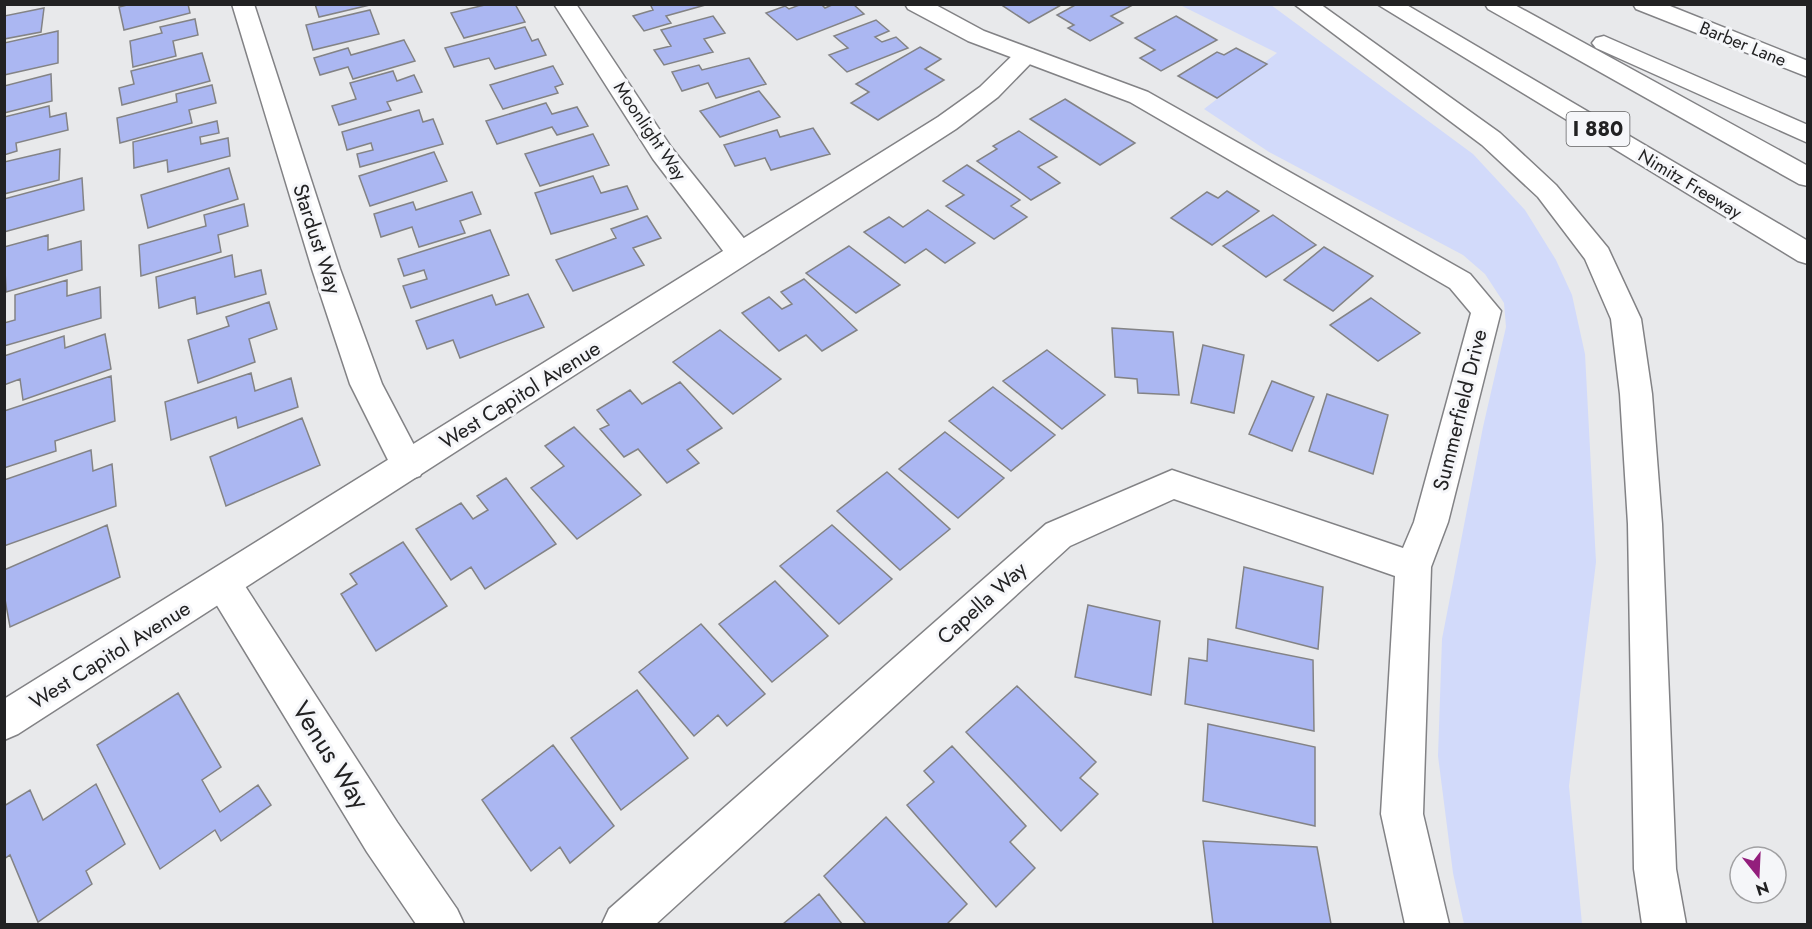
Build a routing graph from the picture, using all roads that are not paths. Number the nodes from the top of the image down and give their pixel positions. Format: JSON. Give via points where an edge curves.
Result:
{"nodes":[{"id":1,"x":243,"y":4,"type":"edge"},
{"id":2,"x":566,"y":4,"type":"edge"},
{"id":3,"x":916,"y":4,"type":"edge"},
{"id":4,"x":1305,"y":4,"type":"edge"},
{"id":5,"x":1388,"y":4,"type":"edge"},
{"id":6,"x":1496,"y":4,"type":"edge"},
{"id":7,"x":1527,"y":4,"type":"edge"},
{"id":8,"x":1644,"y":4,"type":"edge"},
{"id":9,"x":1026,"y":55,"type":"junction"},
{"id":10,"x":1808,"y":70,"type":"edge"},
{"id":11,"x":1808,"y":135,"type":"edge"},
{"id":12,"x":1808,"y":178,"type":"edge"},
{"id":13,"x":740,"y":253,"type":"junction"},
{"id":14,"x":1808,"y":254,"type":"edge"},
{"id":15,"x":408,"y":466,"type":"junction"},
{"id":16,"x":1413,"y":567,"type":"junction"},
{"id":17,"x":223,"y":584,"type":"junction"},
{"id":18,"x":4,"y":721,"type":"edge"},
{"id":19,"x":442,"y":924,"type":"edge"},
{"id":20,"x":624,"y":924,"type":"edge"},
{"id":21,"x":1427,"y":924,"type":"edge"},
{"id":22,"x":1664,"y":924,"type":"edge"}],
"edges":[{"from":1,"to":15,"type":"main road","name":"Stardust Way","via":[[366,384]]},
{"from":2,"to":13,"type":"main road","name":"Moonlight Way","via":[[662,153]]},
{"from":3,"to":9,"type":"main road","via":[[976,36]]},
{"from":4,"to":22,"type":"main road","via":[[1491,139],[1547,191],[1598,255],[1626,319],[1636,394],[1645,524],[1655,869]]},
{"from":5,"to":14,"type":"main road","name":"Nimitz Freeway","number":"I 880"},
{"from":6,"to":12,"type":"main road","number":"I 880"},
{"from":7,"to":11,"type":"main road","via":[[1592,38]]},
{"from":8,"to":10,"type":"main road","name":"Barber Lane"},
{"from":9,"to":13,"type":"main road","name":"West Capitol Avenue","via":[[989,92],[947,123]]},
{"from":9,"to":16,"type":"main road","name":"Summerfield Drive","via":[[1139,97],[1460,281],[1486,311],[1431,522]]},
{"from":13,"to":15,"type":"main road","name":"West Capitol Avenue"},
{"from":15,"to":17,"type":"main road","name":"West Capitol Avenue"},
{"from":16,"to":20,"type":"main road","name":"Capella Way","via":[[1172,484],[1058,535]]},
{"from":16,"to":21,"type":"main road","name":"Summerfield Drive","via":[[1402,814]]},
{"from":17,"to":18,"type":"main road","name":"West Capitol Avenue"},
{"from":17,"to":19,"type":"main road","name":"Venus Way","via":[[382,837]]}]}
